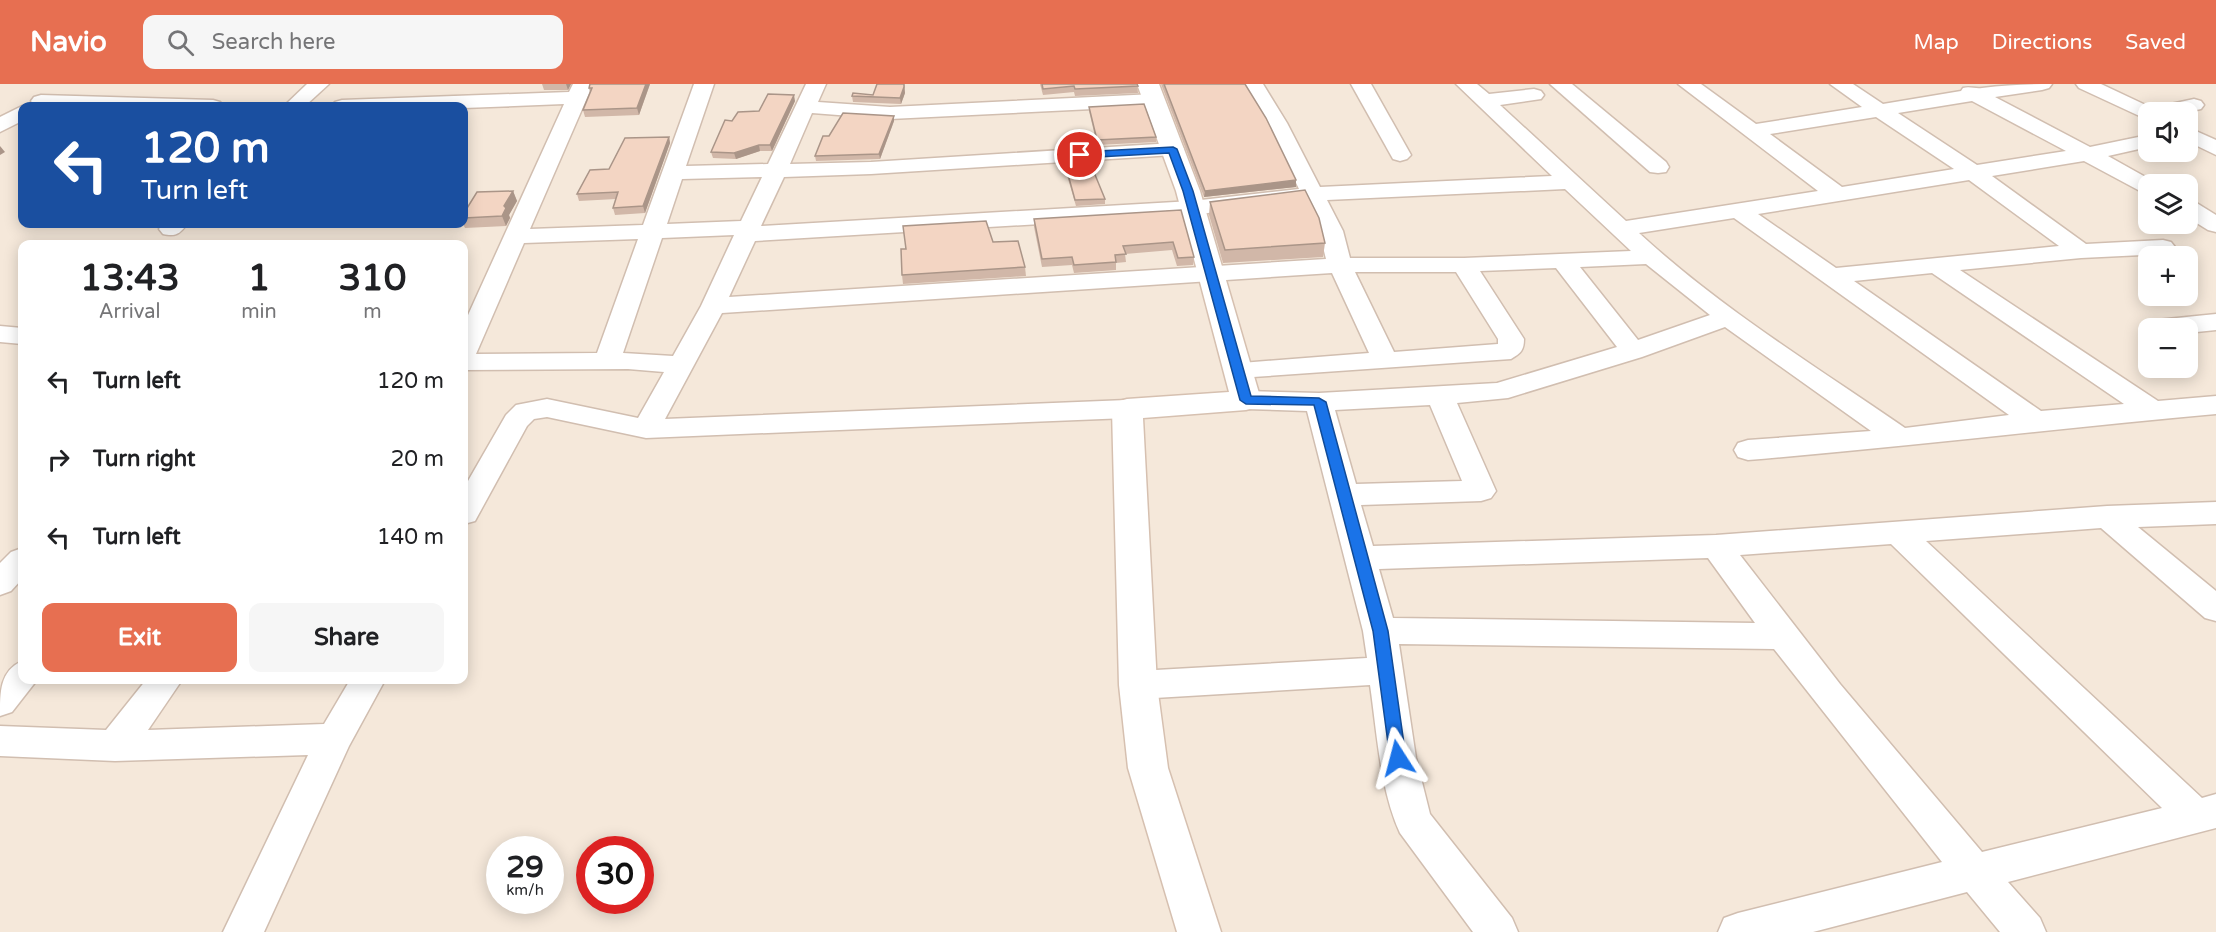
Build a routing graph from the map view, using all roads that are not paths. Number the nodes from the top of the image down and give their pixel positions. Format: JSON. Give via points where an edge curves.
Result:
{"nodes":[{"id":1,"x":64,"y":84,"type":"edge"},
{"id":2,"x":319,"y":84,"type":"edge"},
{"id":3,"x":473,"y":84,"type":"edge"},
{"id":4,"x":704,"y":84,"type":"edge"},
{"id":5,"x":816,"y":84,"type":"edge"},
{"id":6,"x":1253,"y":84,"type":"edge"},
{"id":7,"x":1361,"y":84,"type":"edge"},
{"id":8,"x":1466,"y":84,"type":"edge"},
{"id":9,"x":1560,"y":84,"type":"edge"},
{"id":10,"x":1688,"y":84,"type":"edge"},
{"id":11,"x":1840,"y":84,"type":"edge"},
{"id":12,"x":1956,"y":84,"type":"edge"},
{"id":13,"x":2042,"y":84,"type":"edge"},
{"id":14,"x":2086,"y":84,"type":"edge"},
{"id":15,"x":580,"y":91,"type":"edge"},
{"id":16,"x":1151,"y":92,"type":"edge"},
{"id":17,"x":1534,"y":95,"type":"dead end"},
{"id":18,"x":1976,"y":95,"type":"junction"},
{"id":19,"x":461,"y":101,"type":"junction"},
{"id":20,"x":1484,"y":101,"type":"junction"},
{"id":21,"x":40,"y":102,"type":"edge"},
{"id":22,"x":299,"y":102,"type":"edge"},
{"id":23,"x":437,"y":102,"type":"edge"},
{"id":24,"x":806,"y":107,"type":"junction"},
{"id":25,"x":2138,"y":109,"type":"edge"},
{"id":26,"x":1878,"y":110,"type":"junction"},
{"id":27,"x":18,"y":115,"type":"edge"},
{"id":28,"x":0,"y":126,"type":"edge"},
{"id":29,"x":2216,"y":127,"type":"edge"},
{"id":30,"x":1752,"y":131,"type":"junction"},
{"id":31,"x":2198,"y":131,"type":"edge"},
{"id":32,"x":2198,"y":139,"type":"edge"},
{"id":33,"x":2138,"y":143,"type":"edge"},
{"id":34,"x":1173,"y":149,"type":"junction"},
{"id":35,"x":2216,"y":149,"type":"edge"},
{"id":36,"x":2088,"y":154,"type":"junction"},
{"id":37,"x":1400,"y":155,"type":"dead end"},
{"id":38,"x":1658,"y":167,"type":"dead end"},
{"id":39,"x":777,"y":169,"type":"junction"},
{"id":40,"x":1973,"y":172,"type":"junction"},
{"id":41,"x":673,"y":173,"type":"junction"},
{"id":42,"x":2138,"y":181,"type":"edge"},
{"id":43,"x":1569,"y":182,"type":"junction"},
{"id":44,"x":1311,"y":194,"type":"junction"},
{"id":45,"x":1837,"y":194,"type":"junction"},
{"id":46,"x":2198,"y":207,"type":"edge"},
{"id":47,"x":2216,"y":207,"type":"edge"},
{"id":48,"x":1192,"y":208,"type":"junction"},
{"id":49,"x":1738,"y":210,"type":"junction"},
{"id":50,"x":2198,"y":214,"type":"edge"},
{"id":51,"x":2216,"y":225,"type":"edge"},
{"id":52,"x":1621,"y":229,"type":"junction"},
{"id":53,"x":654,"y":231,"type":"junction"},
{"id":54,"x":748,"y":231,"type":"junction"},
{"id":55,"x":517,"y":236,"type":"junction"},
{"id":56,"x":2138,"y":248,"type":"edge"},
{"id":57,"x":2081,"y":251,"type":"junction"},
{"id":58,"x":1651,"y":257,"type":"junction"},
{"id":59,"x":1563,"y":261,"type":"junction"},
{"id":60,"x":1935,"y":264,"type":"junction"},
{"id":61,"x":1340,"y":265,"type":"junction"},
{"id":62,"x":1464,"y":265,"type":"junction"},
{"id":63,"x":1210,"y":273,"type":"junction"},
{"id":64,"x":1830,"y":276,"type":"junction"},
{"id":65,"x":713,"y":306,"type":"junction"},
{"id":66,"x":1728,"y":317,"type":"junction"},
{"id":67,"x":2216,"y":322,"type":"edge"},
{"id":68,"x":2198,"y":324,"type":"edge"},
{"id":69,"x":0,"y":334,"type":"edge"},
{"id":70,"x":18,"y":336,"type":"edge"},
{"id":71,"x":468,"y":342,"type":"edge"},
{"id":72,"x":1633,"y":351,"type":"junction"},
{"id":73,"x":1385,"y":360,"type":"junction"},
{"id":74,"x":468,"y":362,"type":"edge"},
{"id":75,"x":606,"y":362,"type":"junction"},
{"id":76,"x":681,"y":365,"type":"junction"},
{"id":77,"x":1238,"y":369,"type":"junction"},
{"id":78,"x":1440,"y":395,"type":"junction"},
{"id":79,"x":1246,"y":400,"type":"junction"},
{"id":80,"x":1319,"y":402,"type":"junction"},
{"id":81,"x":2216,"y":405,"type":"edge"},
{"id":82,"x":1127,"y":409,"type":"junction"},
{"id":83,"x":2153,"y":411,"type":"junction"},
{"id":84,"x":2036,"y":421,"type":"junction"},
{"id":85,"x":646,"y":429,"type":"junction"},
{"id":86,"x":1900,"y":438,"type":"junction"},
{"id":87,"x":1748,"y":450,"type":"dead end"},
{"id":88,"x":1344,"y":495,"type":"junction"},
{"id":89,"x":468,"y":506,"type":"edge"},
{"id":90,"x":2216,"y":513,"type":"edge"},
{"id":91,"x":2107,"y":517,"type":"junction"},
{"id":92,"x":1896,"y":531,"type":"junction"},
{"id":93,"x":1716,"y":546,"type":"junction"},
{"id":94,"x":1361,"y":558,"type":"junction"},
{"id":95,"x":18,"y":564,"type":"edge"},
{"id":96,"x":0,"y":583,"type":"edge"},
{"id":97,"x":2216,"y":609,"type":"edge"},
{"id":98,"x":1380,"y":631,"type":"junction"},
{"id":99,"x":1782,"y":636,"type":"junction"},
{"id":100,"x":1384,"y":668,"type":"junction"},
{"id":101,"x":18,"y":680,"type":"edge"},
{"id":102,"x":162,"y":684,"type":"edge"},
{"id":103,"x":366,"y":684,"type":"edge"},
{"id":104,"x":1138,"y":685,"type":"junction"},
{"id":105,"x":0,"y":702,"type":"edge"},
{"id":106,"x":334,"y":739,"type":"junction"},
{"id":107,"x":0,"y":741,"type":"edge"},
{"id":108,"x":115,"y":746,"type":"junction"},
{"id":109,"x":2206,"y":814,"type":"edge"},
{"id":110,"x":1974,"y":873,"type":"junction"},
{"id":111,"x":243,"y":932,"type":"edge"},
{"id":112,"x":1199,"y":932,"type":"edge"},
{"id":113,"x":1498,"y":932,"type":"edge"},
{"id":114,"x":1738,"y":932,"type":"edge"},
{"id":115,"x":2026,"y":932,"type":"edge"}],
"edges":[{"from":1,"to":21,"type":"street"},
{"from":2,"to":22,"type":"street"},
{"from":3,"to":19,"type":"street"},
{"from":4,"to":41,"type":"street"},
{"from":5,"to":24,"type":"street"},
{"from":6,"to":44,"type":"street"},
{"from":7,"to":37,"type":"street"},
{"from":8,"to":20,"type":"street"},
{"from":9,"to":38,"type":"street"},
{"from":10,"to":30,"type":"street"},
{"from":11,"to":26,"type":"street"},
{"from":12,"to":18,"type":"street"},
{"from":13,"to":18,"type":"street"},
{"from":14,"to":25,"type":"street"},
{"from":15,"to":19,"type":"street"},
{"from":15,"to":55,"type":"street"},
{"from":16,"to":24,"type":"street","via":[[890,113]]},
{"from":16,"to":34,"type":"street"},
{"from":17,"to":20,"type":"street"},
{"from":18,"to":26,"type":"street"},
{"from":18,"to":36,"type":"street"},
{"from":19,"to":23,"type":"street"},
{"from":20,"to":43,"type":"street"},
{"from":24,"to":39,"type":"street"},
{"from":26,"to":30,"type":"street"},
{"from":26,"to":40,"type":"street"},
{"from":27,"to":28,"type":"street"},
{"from":29,"to":31,"type":"street"},
{"from":30,"to":45,"type":"street"},
{"from":32,"to":35,"type":"street"},
{"from":33,"to":36,"type":"street"},
{"from":34,"to":39,"type":"street","via":[[871,168]]},
{"from":34,"to":48,"type":"street"},
{"from":36,"to":40,"type":"street"},
{"from":36,"to":42,"type":"street"},
{"from":39,"to":41,"type":"street"},
{"from":39,"to":54,"type":"street"},
{"from":40,"to":45,"type":"street"},
{"from":40,"to":57,"type":"street"},
{"from":41,"to":53,"type":"street"},
{"from":43,"to":44,"type":"street"},
{"from":43,"to":52,"type":"street"},
{"from":44,"to":48,"type":"street"},
{"from":44,"to":61,"type":"street","via":[[1330,231]]},
{"from":45,"to":49,"type":"street"},
{"from":46,"to":47,"type":"street"},
{"from":48,"to":54,"type":"street"},
{"from":48,"to":63,"type":"street"},
{"from":49,"to":52,"type":"street"},
{"from":49,"to":64,"type":"street"},
{"from":50,"to":51,"type":"street"},
{"from":52,"to":58,"type":"street"},
{"from":53,"to":54,"type":"street"},
{"from":53,"to":55,"type":"street"},
{"from":53,"to":75,"type":"street"},
{"from":54,"to":65,"type":"street"},
{"from":55,"to":71,"type":"street"},
{"from":56,"to":57,"type":"street"},
{"from":57,"to":60,"type":"street"},
{"from":58,"to":59,"type":"street"},
{"from":58,"to":66,"type":"street"},
{"from":59,"to":62,"type":"street"},
{"from":59,"to":72,"type":"street"},
{"from":60,"to":64,"type":"street"},
{"from":60,"to":83,"type":"street"},
{"from":61,"to":62,"type":"street"},
{"from":61,"to":63,"type":"street"},
{"from":61,"to":73,"type":"street"},
{"from":62,"to":73,"type":"street","via":[[1511,339],[1511,348],[1502,353]]},
{"from":63,"to":65,"type":"street"},
{"from":63,"to":77,"type":"street"},
{"from":64,"to":84,"type":"street"},
{"from":65,"to":76,"type":"street"},
{"from":66,"to":72,"type":"street"},
{"from":66,"to":86,"type":"street"},
{"from":67,"to":68,"type":"street"},
{"from":69,"to":70,"type":"street"},
{"from":72,"to":78,"type":"street","via":[[1498,392]]},
{"from":73,"to":77,"type":"street"},
{"from":74,"to":75,"type":"street"},
{"from":75,"to":76,"type":"street"},
{"from":76,"to":85,"type":"street"},
{"from":77,"to":79,"type":"street"},
{"from":78,"to":80,"type":"street"},
{"from":78,"to":88,"type":"street","via":[[1481,491]]},
{"from":79,"to":80,"type":"street"},
{"from":79,"to":82,"type":"street"},
{"from":80,"to":88,"type":"street"},
{"from":81,"to":83,"type":"street"},
{"from":82,"to":85,"type":"street"},
{"from":82,"to":104,"type":"street"},
{"from":83,"to":84,"type":"street"},
{"from":84,"to":86,"type":"street"},
{"from":85,"to":89,"type":"street","via":[[547,408],[526,411],[516,421]]},
{"from":86,"to":87,"type":"street"},
{"from":88,"to":94,"type":"street"},
{"from":90,"to":91,"type":"street"},
{"from":91,"to":92,"type":"street"},
{"from":91,"to":97,"type":"street"},
{"from":92,"to":93,"type":"street"},
{"from":92,"to":109,"type":"street"},
{"from":93,"to":94,"type":"street"},
{"from":93,"to":99,"type":"street"},
{"from":94,"to":98,"type":"street"},
{"from":95,"to":96,"type":"street"},
{"from":98,"to":99,"type":"street"},
{"from":98,"to":100,"type":"street"},
{"from":99,"to":110,"type":"street"},
{"from":100,"to":104,"type":"street"},
{"from":100,"to":113,"type":"street","via":[[1398,758],[1413,821]]},
{"from":101,"to":105,"type":"street"},
{"from":102,"to":108,"type":"street"},
{"from":103,"to":106,"type":"street"},
{"from":104,"to":112,"type":"street","via":[[1149,768]]},
{"from":106,"to":108,"type":"street"},
{"from":106,"to":111,"type":"street"},
{"from":107,"to":108,"type":"street"},
{"from":109,"to":110,"type":"street"},
{"from":110,"to":114,"type":"street"},
{"from":110,"to":115,"type":"street"}]}
